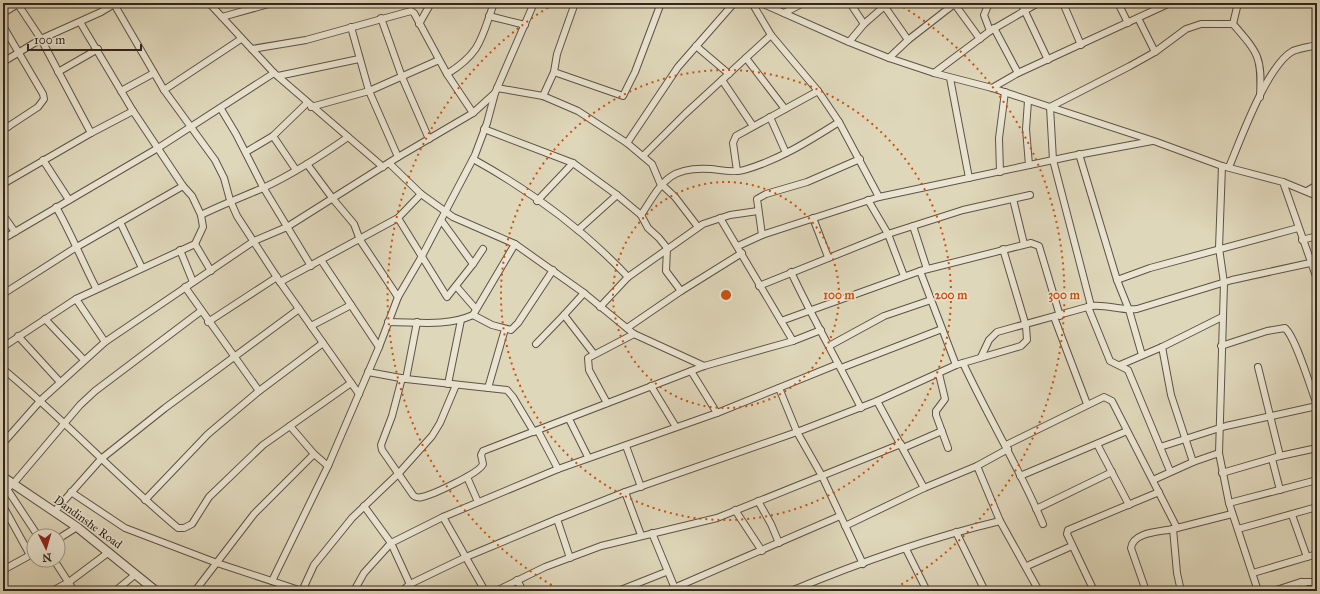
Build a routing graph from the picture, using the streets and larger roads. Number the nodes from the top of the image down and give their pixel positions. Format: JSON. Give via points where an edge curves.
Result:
{"nodes":[{"id":1,"x":209,"y":3,"type":"edge"},
{"id":2,"x":272,"y":3,"type":"edge"},
{"id":3,"x":431,"y":3,"type":"edge"},
{"id":4,"x":494,"y":3,"type":"edge"},
{"id":5,"x":534,"y":3,"type":"edge"},
{"id":6,"x":575,"y":3,"type":"edge"},
{"id":7,"x":661,"y":3,"type":"edge"},
{"id":8,"x":734,"y":3,"type":"edge"},
{"id":9,"x":752,"y":3,"type":"edge"},
{"id":10,"x":761,"y":3,"type":"edge"},
{"id":11,"x":803,"y":3,"type":"edge"},
{"id":12,"x":850,"y":3,"type":"edge"},
{"id":13,"x":989,"y":3,"type":"edge"},
{"id":14,"x":1021,"y":3,"type":"edge"},
{"id":15,"x":1038,"y":3,"type":"edge"},
{"id":16,"x":1063,"y":3,"type":"edge"},
{"id":17,"x":1118,"y":3,"type":"edge"},
{"id":18,"x":1170,"y":3,"type":"edge"},
{"id":19,"x":1238,"y":3,"type":"edge"},
{"id":20,"x":18,"y":4,"type":"edge"},
{"id":21,"x":115,"y":4,"type":"edge"},
{"id":22,"x":886,"y":5,"type":"edge"},
{"id":23,"x":1026,"y":10,"type":"junction"},
{"id":24,"x":3,"y":13,"type":"edge"},
{"id":25,"x":784,"y":13,"type":"junction"},
{"id":26,"x":489,"y":16,"type":"junction"},
{"id":27,"x":222,"y":17,"type":"junction"},
{"id":28,"x":381,"y":18,"type":"junction"},
{"id":29,"x":1138,"y":18,"type":"junction"},
{"id":30,"x":80,"y":22,"type":"junction"},
{"id":31,"x":1128,"y":23,"type":"junction"},
{"id":32,"x":419,"y":24,"type":"junction"},
{"id":33,"x":864,"y":24,"type":"junction"},
{"id":34,"x":1233,"y":24,"type":"junction"},
{"id":35,"x":525,"y":25,"type":"junction"},
{"id":36,"x":3,"y":26,"type":"edge"},
{"id":37,"x":351,"y":27,"type":"junction"},
{"id":38,"x":992,"y":30,"type":"junction"},
{"id":39,"x":771,"y":35,"type":"junction"},
{"id":40,"x":241,"y":38,"type":"junction"},
{"id":41,"x":41,"y":39,"type":"junction"},
{"id":42,"x":980,"y":39,"type":"junction"},
{"id":43,"x":908,"y":40,"type":"junction"},
{"id":44,"x":849,"y":42,"type":"junction"},
{"id":45,"x":1081,"y":45,"type":"junction"},
{"id":46,"x":1317,"y":45,"type":"edge"},
{"id":47,"x":696,"y":46,"type":"junction"},
{"id":48,"x":98,"y":49,"type":"junction"},
{"id":49,"x":252,"y":49,"type":"junction"},
{"id":50,"x":1155,"y":52,"type":"junction"},
{"id":51,"x":18,"y":53,"type":"junction"},
{"id":52,"x":746,"y":58,"type":"junction"},
{"id":53,"x":889,"y":58,"type":"junction"},
{"id":54,"x":359,"y":59,"type":"junction"},
{"id":55,"x":439,"y":60,"type":"junction"},
{"id":56,"x":1048,"y":60,"type":"junction"},
{"id":57,"x":3,"y":62,"type":"edge"},
{"id":58,"x":58,"y":72,"type":"junction"},
{"id":59,"x":554,"y":72,"type":"junction"},
{"id":60,"x":154,"y":73,"type":"junction"},
{"id":61,"x":934,"y":73,"type":"junction"},
{"id":62,"x":1018,"y":73,"type":"junction"},
{"id":63,"x":447,"y":74,"type":"junction"},
{"id":64,"x":729,"y":74,"type":"junction"},
{"id":65,"x":276,"y":75,"type":"junction"},
{"id":66,"x":402,"y":77,"type":"junction"},
{"id":67,"x":950,"y":78,"type":"junction"},
{"id":68,"x":722,"y":80,"type":"junction"},
{"id":69,"x":992,"y":88,"type":"junction"},
{"id":70,"x":164,"y":90,"type":"junction"},
{"id":71,"x":496,"y":90,"type":"junction"},
{"id":72,"x":818,"y":90,"type":"junction"},
{"id":73,"x":121,"y":91,"type":"junction"},
{"id":74,"x":369,"y":91,"type":"junction"},
{"id":75,"x":1004,"y":92,"type":"junction"},
{"id":76,"x":543,"y":96,"type":"junction"},
{"id":77,"x":1260,"y":96,"type":"junction"},
{"id":78,"x":1028,"y":101,"type":"junction"},
{"id":79,"x":309,"y":105,"type":"junction"},
{"id":80,"x":1050,"y":107,"type":"junction"},
{"id":81,"x":221,"y":108,"type":"junction"},
{"id":82,"x":785,"y":109,"type":"junction"},
{"id":83,"x":133,"y":111,"type":"junction"},
{"id":84,"x":474,"y":113,"type":"junction"},
{"id":85,"x":770,"y":117,"type":"junction"},
{"id":86,"x":3,"y":121,"type":"edge"},
{"id":87,"x":839,"y":122,"type":"junction"},
{"id":88,"x":753,"y":126,"type":"junction"},
{"id":89,"x":190,"y":127,"type":"junction"},
{"id":90,"x":6,"y":128,"type":"edge"},
{"id":91,"x":484,"y":129,"type":"junction"},
{"id":92,"x":91,"y":132,"type":"junction"},
{"id":93,"x":273,"y":136,"type":"junction"},
{"id":94,"x":348,"y":137,"type":"junction"},
{"id":95,"x":429,"y":138,"type":"junction"},
{"id":96,"x":1154,"y":141,"type":"junction"},
{"id":97,"x":626,"y":143,"type":"junction"},
{"id":98,"x":158,"y":148,"type":"junction"},
{"id":99,"x":246,"y":152,"type":"junction"},
{"id":100,"x":786,"y":153,"type":"junction"},
{"id":101,"x":1079,"y":154,"type":"junction"},
{"id":102,"x":643,"y":156,"type":"junction"},
{"id":103,"x":398,"y":157,"type":"junction"},
{"id":104,"x":472,"y":159,"type":"junction"},
{"id":105,"x":860,"y":159,"type":"junction"},
{"id":106,"x":43,"y":160,"type":"junction"},
{"id":107,"x":1053,"y":160,"type":"junction"},
{"id":108,"x":573,"y":163,"type":"junction"},
{"id":109,"x":307,"y":164,"type":"junction"},
{"id":110,"x":386,"y":165,"type":"junction"},
{"id":111,"x":1029,"y":165,"type":"junction"},
{"id":112,"x":1222,"y":166,"type":"junction"},
{"id":113,"x":1229,"y":167,"type":"junction"},
{"id":114,"x":296,"y":170,"type":"junction"},
{"id":115,"x":737,"y":171,"type":"junction"},
{"id":116,"x":1000,"y":172,"type":"junction"},
{"id":117,"x":969,"y":178,"type":"junction"},
{"id":118,"x":1283,"y":182,"type":"junction"},
{"id":119,"x":3,"y":184,"type":"edge"},
{"id":120,"x":661,"y":184,"type":"junction"},
{"id":121,"x":1317,"y":185,"type":"edge"},
{"id":122,"x":183,"y":186,"type":"junction"},
{"id":123,"x":263,"y":188,"type":"junction"},
{"id":124,"x":1308,"y":191,"type":"junction"},
{"id":125,"x":421,"y":194,"type":"junction"},
{"id":126,"x":617,"y":195,"type":"junction"},
{"id":127,"x":1030,"y":195,"type":"dead end"},
{"id":128,"x":1317,"y":196,"type":"edge"},
{"id":129,"x":879,"y":197,"type":"junction"},
{"id":130,"x":333,"y":199,"type":"junction"},
{"id":131,"x":1013,"y":199,"type":"junction"},
{"id":132,"x":70,"y":200,"type":"junction"},
{"id":133,"x":230,"y":200,"type":"junction"},
{"id":134,"x":537,"y":200,"type":"junction"},
{"id":135,"x":868,"y":200,"type":"junction"},
{"id":136,"x":56,"y":208,"type":"junction"},
{"id":137,"x":758,"y":211,"type":"junction"},
{"id":138,"x":445,"y":212,"type":"junction"},
{"id":139,"x":3,"y":215,"type":"edge"},
{"id":140,"x":201,"y":215,"type":"junction"},
{"id":141,"x":641,"y":215,"type":"junction"},
{"id":142,"x":398,"y":218,"type":"junction"},
{"id":143,"x":720,"y":218,"type":"junction"},
{"id":144,"x":813,"y":218,"type":"junction"},
{"id":145,"x":441,"y":220,"type":"junction"},
{"id":146,"x":120,"y":222,"type":"junction"},
{"id":147,"x":913,"y":226,"type":"junction"},
{"id":148,"x":287,"y":227,"type":"junction"},
{"id":149,"x":698,"y":227,"type":"junction"},
{"id":150,"x":1298,"y":228,"type":"junction"},
{"id":151,"x":578,"y":230,"type":"junction"},
{"id":152,"x":15,"y":232,"type":"junction"},
{"id":153,"x":888,"y":234,"type":"junction"},
{"id":154,"x":762,"y":235,"type":"junction"},
{"id":155,"x":1317,"y":236,"type":"edge"},
{"id":156,"x":3,"y":240,"type":"edge"},
{"id":157,"x":360,"y":240,"type":"junction"},
{"id":158,"x":1302,"y":240,"type":"junction"},
{"id":159,"x":254,"y":241,"type":"junction"},
{"id":160,"x":195,"y":244,"type":"junction"},
{"id":161,"x":515,"y":244,"type":"junction"},
{"id":162,"x":1024,"y":244,"type":"junction"},
{"id":163,"x":738,"y":246,"type":"junction"},
{"id":164,"x":75,"y":248,"type":"junction"},
{"id":165,"x":483,"y":248,"type":"dead end"},
{"id":166,"x":667,"y":248,"type":"junction"},
{"id":167,"x":1219,"y":248,"type":"junction"},
{"id":168,"x":1003,"y":249,"type":"junction"},
{"id":169,"x":180,"y":250,"type":"junction"},
{"id":170,"x":742,"y":253,"type":"junction"},
{"id":171,"x":422,"y":256,"type":"junction"},
{"id":172,"x":828,"y":257,"type":"junction"},
{"id":173,"x":321,"y":260,"type":"junction"},
{"id":174,"x":1310,"y":263,"type":"junction"},
{"id":175,"x":473,"y":264,"type":"junction"},
{"id":176,"x":311,"y":266,"type":"junction"},
{"id":177,"x":142,"y":268,"type":"junction"},
{"id":178,"x":553,"y":270,"type":"junction"},
{"id":179,"x":923,"y":270,"type":"junction"},
{"id":180,"x":210,"y":271,"type":"junction"},
{"id":181,"x":791,"y":272,"type":"junction"},
{"id":182,"x":904,"y":276,"type":"junction"},
{"id":183,"x":628,"y":277,"type":"junction"},
{"id":184,"x":1317,"y":279,"type":"edge"},
{"id":185,"x":279,"y":280,"type":"junction"},
{"id":186,"x":1117,"y":280,"type":"junction"},
{"id":187,"x":193,"y":282,"type":"junction"},
{"id":188,"x":1224,"y":283,"type":"junction"},
{"id":189,"x":456,"y":286,"type":"junction"},
{"id":190,"x":759,"y":286,"type":"junction"},
{"id":191,"x":185,"y":287,"type":"junction"},
{"id":192,"x":96,"y":288,"type":"junction"},
{"id":193,"x":680,"y":291,"type":"junction"},
{"id":194,"x":584,"y":292,"type":"junction"},
{"id":195,"x":3,"y":294,"type":"edge"},
{"id":196,"x":398,"y":297,"type":"junction"},
{"id":197,"x":76,"y":299,"type":"junction"},
{"id":198,"x":931,"y":300,"type":"junction"},
{"id":199,"x":351,"y":305,"type":"junction"},
{"id":200,"x":600,"y":307,"type":"junction"},
{"id":201,"x":1089,"y":307,"type":"junction"},
{"id":202,"x":475,"y":308,"type":"junction"},
{"id":203,"x":299,"y":309,"type":"junction"},
{"id":204,"x":1129,"y":310,"type":"junction"},
{"id":205,"x":201,"y":311,"type":"junction"},
{"id":206,"x":810,"y":312,"type":"junction"},
{"id":207,"x":473,"y":315,"type":"junction"},
{"id":208,"x":564,"y":315,"type":"junction"},
{"id":209,"x":1057,"y":317,"type":"junction"},
{"id":210,"x":1222,"y":317,"type":"junction"},
{"id":211,"x":45,"y":319,"type":"junction"},
{"id":212,"x":462,"y":320,"type":"junction"},
{"id":213,"x":781,"y":321,"type":"junction"},
{"id":214,"x":208,"y":322,"type":"junction"},
{"id":215,"x":388,"y":322,"type":"junction"},
{"id":216,"x":417,"y":322,"type":"junction"},
{"id":217,"x":311,"y":326,"type":"junction"},
{"id":218,"x":1026,"y":326,"type":"junction"},
{"id":219,"x":627,"y":328,"type":"junction"},
{"id":220,"x":505,"y":329,"type":"junction"},
{"id":221,"x":942,"y":329,"type":"junction"},
{"id":222,"x":821,"y":330,"type":"junction"},
{"id":223,"x":634,"y":334,"type":"junction"},
{"id":224,"x":18,"y":336,"type":"junction"},
{"id":225,"x":793,"y":341,"type":"junction"},
{"id":226,"x":105,"y":342,"type":"junction"},
{"id":227,"x":323,"y":344,"type":"junction"},
{"id":228,"x":536,"y":344,"type":"dead end"},
{"id":229,"x":3,"y":346,"type":"edge"},
{"id":230,"x":829,"y":346,"type":"junction"},
{"id":231,"x":1221,"y":346,"type":"junction"},
{"id":232,"x":379,"y":347,"type":"junction"},
{"id":233,"x":1162,"y":347,"type":"junction"},
{"id":234,"x":594,"y":354,"type":"junction"},
{"id":235,"x":1142,"y":355,"type":"junction"},
{"id":236,"x":235,"y":356,"type":"junction"},
{"id":237,"x":981,"y":357,"type":"junction"},
{"id":238,"x":84,"y":360,"type":"junction"},
{"id":239,"x":963,"y":363,"type":"junction"},
{"id":240,"x":956,"y":365,"type":"junction"},
{"id":241,"x":1120,"y":365,"type":"junction"},
{"id":242,"x":704,"y":366,"type":"junction"},
{"id":243,"x":839,"y":366,"type":"junction"},
{"id":244,"x":1258,"y":367,"type":"dead end"},
{"id":245,"x":691,"y":371,"type":"junction"},
{"id":246,"x":368,"y":372,"type":"junction"},
{"id":247,"x":4,"y":373,"type":"edge"},
{"id":248,"x":939,"y":374,"type":"junction"},
{"id":249,"x":404,"y":379,"type":"junction"},
{"id":250,"x":60,"y":382,"type":"junction"},
{"id":251,"x":351,"y":383,"type":"junction"},
{"id":252,"x":448,"y":384,"type":"junction"},
{"id":253,"x":456,"y":385,"type":"junction"},
{"id":254,"x":651,"y":386,"type":"junction"},
{"id":255,"x":488,"y":388,"type":"junction"},
{"id":256,"x":779,"y":388,"type":"junction"},
{"id":257,"x":259,"y":391,"type":"junction"},
{"id":258,"x":359,"y":394,"type":"junction"},
{"id":259,"x":41,"y":400,"type":"junction"},
{"id":260,"x":877,"y":401,"type":"junction"},
{"id":261,"x":607,"y":403,"type":"junction"},
{"id":262,"x":1087,"y":404,"type":"junction"},
{"id":263,"x":1317,"y":406,"type":"edge"},
{"id":264,"x":861,"y":408,"type":"junction"},
{"id":265,"x":717,"y":413,"type":"junction"},
{"id":266,"x":1270,"y":418,"type":"junction"},
{"id":267,"x":569,"y":419,"type":"junction"},
{"id":268,"x":64,"y":424,"type":"junction"},
{"id":269,"x":290,"y":426,"type":"junction"},
{"id":270,"x":676,"y":427,"type":"junction"},
{"id":271,"x":1219,"y":428,"type":"junction"},
{"id":272,"x":536,"y":431,"type":"junction"},
{"id":273,"x":942,"y":431,"type":"junction"},
{"id":274,"x":1127,"y":431,"type":"junction"},
{"id":275,"x":797,"y":432,"type":"junction"},
{"id":276,"x":1185,"y":438,"type":"junction"},
{"id":277,"x":3,"y":443,"type":"edge"},
{"id":278,"x":1098,"y":444,"type":"junction"},
{"id":279,"x":626,"y":446,"type":"junction"},
{"id":280,"x":902,"y":446,"type":"junction"},
{"id":281,"x":1007,"y":447,"type":"junction"},
{"id":282,"x":1160,"y":447,"type":"junction"},
{"id":283,"x":948,"y":448,"type":"dead end"},
{"id":284,"x":1317,"y":448,"type":"edge"},
{"id":285,"x":314,"y":454,"type":"junction"},
{"id":286,"x":1219,"y":454,"type":"junction"},
{"id":287,"x":1280,"y":456,"type":"junction"},
{"id":288,"x":588,"y":457,"type":"junction"},
{"id":289,"x":101,"y":459,"type":"junction"},
{"id":290,"x":1272,"y":459,"type":"junction"},
{"id":291,"x":1193,"y":462,"type":"junction"},
{"id":292,"x":328,"y":466,"type":"junction"},
{"id":293,"x":977,"y":466,"type":"junction"},
{"id":294,"x":558,"y":469,"type":"junction"},
{"id":295,"x":1170,"y":471,"type":"junction"},
{"id":296,"x":1112,"y":472,"type":"junction"},
{"id":297,"x":399,"y":473,"type":"junction"},
{"id":298,"x":1222,"y":473,"type":"junction"},
{"id":299,"x":822,"y":476,"type":"junction"},
{"id":300,"x":1020,"y":476,"type":"junction"},
{"id":301,"x":3,"y":477,"type":"edge"},
{"id":302,"x":467,"y":477,"type":"junction"},
{"id":303,"x":1153,"y":480,"type":"junction"},
{"id":304,"x":1317,"y":480,"type":"edge"},
{"id":305,"x":641,"y":487,"type":"junction"},
{"id":306,"x":8,"y":488,"type":"edge"},
{"id":307,"x":924,"y":488,"type":"junction"},
{"id":308,"x":1280,"y":490,"type":"junction"},
{"id":309,"x":71,"y":492,"type":"junction"},
{"id":310,"x":625,"y":492,"type":"junction"},
{"id":311,"x":1159,"y":492,"type":"junction"},
{"id":312,"x":145,"y":500,"type":"junction"},
{"id":313,"x":758,"y":501,"type":"junction"},
{"id":314,"x":478,"y":502,"type":"junction"},
{"id":315,"x":1229,"y":503,"type":"junction"},
{"id":316,"x":1129,"y":505,"type":"junction"},
{"id":317,"x":3,"y":506,"type":"edge"},
{"id":318,"x":364,"y":506,"type":"junction"},
{"id":319,"x":1317,"y":507,"type":"edge"},
{"id":320,"x":1036,"y":509,"type":"junction"},
{"id":321,"x":735,"y":510,"type":"junction"},
{"id":322,"x":54,"y":512,"type":"junction"},
{"id":323,"x":1232,"y":514,"type":"junction"},
{"id":324,"x":1292,"y":515,"type":"junction"},
{"id":325,"x":840,"y":516,"type":"junction"},
{"id":326,"x":444,"y":517,"type":"junction"},
{"id":327,"x":557,"y":519,"type":"junction"},
{"id":328,"x":1000,"y":521,"type":"junction"},
{"id":329,"x":1043,"y":524,"type":"dead end"},
{"id":330,"x":845,"y":526,"type":"junction"},
{"id":331,"x":77,"y":527,"type":"junction"},
{"id":332,"x":33,"y":528,"type":"edge"},
{"id":333,"x":1175,"y":529,"type":"junction"},
{"id":334,"x":1238,"y":529,"type":"junction"},
{"id":335,"x":956,"y":532,"type":"junction"},
{"id":336,"x":652,"y":533,"type":"junction"},
{"id":337,"x":66,"y":534,"type":"edge"},
{"id":338,"x":641,"y":535,"type":"junction"},
{"id":339,"x":391,"y":543,"type":"junction"},
{"id":340,"x":779,"y":543,"type":"junction"},
{"id":341,"x":26,"y":544,"type":"edge"},
{"id":342,"x":1072,"y":546,"type":"junction"},
{"id":343,"x":906,"y":549,"type":"junction"},
{"id":344,"x":762,"y":551,"type":"junction"},
{"id":345,"x":109,"y":552,"type":"junction"},
{"id":346,"x":1317,"y":554,"type":"edge"},
{"id":347,"x":26,"y":557,"type":"edge"},
{"id":348,"x":466,"y":557,"type":"junction"},
{"id":349,"x":1307,"y":557,"type":"junction"},
{"id":350,"x":570,"y":558,"type":"junction"},
{"id":351,"x":217,"y":563,"type":"junction"},
{"id":352,"x":863,"y":564,"type":"junction"},
{"id":353,"x":1027,"y":566,"type":"junction"},
{"id":354,"x":4,"y":567,"type":"edge"},
{"id":355,"x":59,"y":568,"type":"edge"},
{"id":356,"x":666,"y":572,"type":"junction"},
{"id":357,"x":1253,"y":573,"type":"junction"},
{"id":358,"x":136,"y":574,"type":"junction"},
{"id":359,"x":517,"y":580,"type":"junction"},
{"id":360,"x":272,"y":581,"type":"junction"},
{"id":361,"x":68,"y":582,"type":"junction"},
{"id":362,"x":1301,"y":582,"type":"junction"},
{"id":363,"x":1317,"y":582,"type":"edge"},
{"id":364,"x":410,"y":584,"type":"junction"},
{"id":365,"x":807,"y":584,"type":"junction"},
{"id":366,"x":355,"y":588,"type":"dead end"},
{"id":367,"x":675,"y":590,"type":"edge"},
{"id":368,"x":52,"y":591,"type":"edge"},
{"id":369,"x":74,"y":591,"type":"edge"},
{"id":370,"x":115,"y":591,"type":"edge"},
{"id":371,"x":156,"y":591,"type":"edge"},
{"id":372,"x":195,"y":591,"type":"edge"},
{"id":373,"x":302,"y":591,"type":"edge"},
{"id":374,"x":402,"y":591,"type":"edge"},
{"id":375,"x":413,"y":591,"type":"edge"},
{"id":376,"x":485,"y":591,"type":"edge"},
{"id":377,"x":496,"y":591,"type":"edge"},
{"id":378,"x":523,"y":591,"type":"edge"},
{"id":379,"x":618,"y":591,"type":"edge"},
{"id":380,"x":791,"y":591,"type":"edge"},
{"id":381,"x":810,"y":591,"type":"edge"},
{"id":382,"x":927,"y":591,"type":"edge"},
{"id":383,"x":985,"y":591,"type":"edge"},
{"id":384,"x":1039,"y":591,"type":"edge"},
{"id":385,"x":1094,"y":591,"type":"edge"},
{"id":386,"x":1146,"y":591,"type":"edge"},
{"id":387,"x":1181,"y":591,"type":"edge"},
{"id":388,"x":1258,"y":591,"type":"edge"},
{"id":389,"x":1273,"y":591,"type":"edge"},
{"id":390,"x":1306,"y":591,"type":"edge"}],
"edges":[{"from":1,"to":27,"type":"street"},
{"from":2,"to":27,"type":"street"},
{"from":3,"to":32,"type":"street"},
{"from":4,"to":26,"type":"street"},
{"from":5,"to":35,"type":"street"},
{"from":6,"to":59,"type":"street"},
{"from":7,"to":59,"type":"street","via":[[638,65],[623,96]]},
{"from":8,"to":47,"type":"street"},
{"from":9,"to":39,"type":"street"},
{"from":10,"to":25,"type":"street"},
{"from":11,"to":25,"type":"street"},
{"from":12,"to":33,"type":"street"},
{"from":13,"to":38,"type":"street","via":[[984,15]]},
{"from":14,"to":23,"type":"street"},
{"from":15,"to":23,"type":"street"},
{"from":16,"to":45,"type":"street"},
{"from":17,"to":31,"type":"street"},
{"from":18,"to":29,"type":"street"},
{"from":19,"to":34,"type":"street"},
{"from":20,"to":24,"type":"street"},
{"from":20,"to":41,"type":"street"},
{"from":21,"to":30,"type":"street"},
{"from":21,"to":60,"type":"street"},
{"from":22,"to":33,"type":"street"},
{"from":22,"to":43,"type":"street"},
{"from":23,"to":38,"type":"street"},
{"from":23,"to":56,"type":"street"},
{"from":25,"to":44,"type":"street"},
{"from":26,"to":35,"type":"street"},
{"from":26,"to":63,"type":"street","via":[[478,46],[471,56]]},
{"from":27,"to":40,"type":"street"},
{"from":28,"to":32,"type":"street","via":[[411,10]]},
{"from":28,"to":37,"type":"street"},
{"from":28,"to":66,"type":"street"},
{"from":29,"to":31,"type":"street"},
{"from":29,"to":50,"type":"street"},
{"from":30,"to":41,"type":"street"},
{"from":30,"to":48,"type":"street"},
{"from":31,"to":45,"type":"street"},
{"from":32,"to":55,"type":"street"},
{"from":33,"to":44,"type":"street"},
{"from":34,"to":50,"type":"street","via":[[1201,24],[1186,29]]},
{"from":34,"to":77,"type":"street","via":[[1259,58]]},
{"from":35,"to":71,"type":"street"},
{"from":36,"to":51,"type":"street"},
{"from":37,"to":49,"type":"street","via":[[306,40]]},
{"from":37,"to":54,"type":"street"},
{"from":38,"to":42,"type":"street"},
{"from":38,"to":62,"type":"street"},
{"from":39,"to":52,"type":"street"},
{"from":39,"to":72,"type":"street"},
{"from":40,"to":49,"type":"street"},
{"from":40,"to":70,"type":"street"},
{"from":41,"to":51,"type":"street"},
{"from":41,"to":58,"type":"street"},
{"from":42,"to":43,"type":"street","via":[[953,5]]},
{"from":42,"to":61,"type":"street"},
{"from":43,"to":53,"type":"street"},
{"from":44,"to":53,"type":"street"},
{"from":45,"to":56,"type":"street"},
{"from":46,"to":77,"type":"street","via":[[1293,51],[1285,57]]},
{"from":47,"to":64,"type":"street"},
{"from":47,"to":97,"type":"street","via":[[672,75]]},
{"from":48,"to":58,"type":"street"},
{"from":48,"to":73,"type":"street"},
{"from":49,"to":65,"type":"street"},
{"from":50,"to":80,"type":"street"},
{"from":51,"to":57,"type":"street"},
{"from":51,"to":90,"type":"street","via":[[44,99],[38,107]]},
{"from":52,"to":64,"type":"street"},
{"from":52,"to":82,"type":"street"},
{"from":53,"to":61,"type":"street"},
{"from":54,"to":65,"type":"street"},
{"from":54,"to":74,"type":"street"},
{"from":55,"to":63,"type":"street"},
{"from":55,"to":66,"type":"street"},
{"from":56,"to":62,"type":"street"},
{"from":58,"to":92,"type":"street"},
{"from":59,"to":76,"type":"street"},
{"from":60,"to":70,"type":"street"},
{"from":60,"to":73,"type":"street"},
{"from":61,"to":67,"type":"street"},
{"from":62,"to":69,"type":"street"},
{"from":63,"to":84,"type":"street"},
{"from":64,"to":68,"type":"street"},
{"from":65,"to":79,"type":"street"},
{"from":65,"to":81,"type":"street"},
{"from":66,"to":74,"type":"street"},
{"from":66,"to":95,"type":"street"},
{"from":67,"to":69,"type":"street"},
{"from":67,"to":117,"type":"street"},
{"from":68,"to":88,"type":"street"},
{"from":68,"to":102,"type":"street"},
{"from":69,"to":75,"type":"street"},
{"from":70,"to":89,"type":"street"},
{"from":71,"to":76,"type":"street"},
{"from":71,"to":84,"type":"street"},
{"from":71,"to":91,"type":"street"},
{"from":72,"to":82,"type":"street"},
{"from":72,"to":87,"type":"street"},
{"from":73,"to":83,"type":"street"},
{"from":74,"to":79,"type":"street"},
{"from":74,"to":103,"type":"street"},
{"from":75,"to":78,"type":"street"},
{"from":75,"to":116,"type":"street","via":[[999,138]]},
{"from":76,"to":97,"type":"street","via":[[578,111]]},
{"from":77,"to":113,"type":"street"},
{"from":78,"to":80,"type":"street"},
{"from":78,"to":111,"type":"street","via":[[1026,138]]},
{"from":79,"to":93,"type":"street"},
{"from":79,"to":94,"type":"street"},
{"from":80,"to":96,"type":"street"},
{"from":80,"to":107,"type":"street"},
{"from":81,"to":89,"type":"street"},
{"from":81,"to":99,"type":"street"},
{"from":82,"to":85,"type":"street"},
{"from":83,"to":92,"type":"street"},
{"from":83,"to":98,"type":"street"},
{"from":84,"to":95,"type":"street"},
{"from":85,"to":88,"type":"street"},
{"from":85,"to":100,"type":"street"},
{"from":86,"to":90,"type":"street"},
{"from":87,"to":100,"type":"street"},
{"from":87,"to":105,"type":"street"},
{"from":88,"to":115,"type":"street","via":[[736,136],[733,143]]},
{"from":89,"to":98,"type":"street"},
{"from":89,"to":133,"type":"street","via":[[218,165]]},
{"from":91,"to":104,"type":"street"},
{"from":91,"to":108,"type":"street"},
{"from":92,"to":106,"type":"street"},
{"from":93,"to":99,"type":"street"},
{"from":93,"to":114,"type":"street"},
{"from":94,"to":109,"type":"street"},
{"from":94,"to":110,"type":"street"},
{"from":95,"to":103,"type":"street"},
{"from":96,"to":101,"type":"street"},
{"from":96,"to":112,"type":"street"},
{"from":97,"to":102,"type":"street"},
{"from":98,"to":122,"type":"street"},
{"from":98,"to":132,"type":"street"},
{"from":99,"to":123,"type":"street"},
{"from":100,"to":115,"type":"street"},
{"from":101,"to":107,"type":"street"},
{"from":101,"to":186,"type":"street"},
{"from":102,"to":120,"type":"street","via":[[652,164]]},
{"from":103,"to":110,"type":"street"},
{"from":104,"to":134,"type":"street"},
{"from":104,"to":138,"type":"street"},
{"from":105,"to":129,"type":"street"},
{"from":105,"to":137,"type":"street","via":[[807,182],[761,196],[757,199]]},
{"from":106,"to":119,"type":"street"},
{"from":106,"to":132,"type":"street"},
{"from":107,"to":111,"type":"street"},
{"from":107,"to":201,"type":"street"},
{"from":108,"to":126,"type":"street"},
{"from":108,"to":134,"type":"street"},
{"from":109,"to":114,"type":"street"},
{"from":109,"to":130,"type":"street"},
{"from":110,"to":125,"type":"street"},
{"from":110,"to":130,"type":"street"},
{"from":111,"to":116,"type":"street"},
{"from":112,"to":113,"type":"street"},
{"from":112,"to":167,"type":"street"},
{"from":113,"to":118,"type":"street"},
{"from":114,"to":123,"type":"street"},
{"from":115,"to":120,"type":"street","via":[[691,169],[672,175]]},
{"from":116,"to":117,"type":"street"},
{"from":117,"to":129,"type":"street"},
{"from":118,"to":124,"type":"street"},
{"from":118,"to":150,"type":"street"},
{"from":120,"to":141,"type":"street"},
{"from":120,"to":149,"type":"street","via":[[675,197]]},
{"from":121,"to":124,"type":"street"},
{"from":122,"to":140,"type":"street","via":[[192,196]]},
{"from":122,"to":146,"type":"street"},
{"from":123,"to":133,"type":"street"},
{"from":123,"to":148,"type":"street"},
{"from":124,"to":128,"type":"street"},
{"from":125,"to":138,"type":"street"},
{"from":125,"to":142,"type":"street"},
{"from":126,"to":141,"type":"street"},
{"from":126,"to":151,"type":"street"},
{"from":127,"to":131,"type":"street"},
{"from":129,"to":135,"type":"street"},
{"from":130,"to":148,"type":"street"},
{"from":130,"to":157,"type":"street","via":[[354,224]]},
{"from":131,"to":147,"type":"street","via":[[963,210]]},
{"from":131,"to":162,"type":"street"},
{"from":132,"to":136,"type":"street"},
{"from":133,"to":140,"type":"street"},
{"from":133,"to":159,"type":"street","via":[[237,216]]},
{"from":134,"to":151,"type":"street"},
{"from":135,"to":144,"type":"street"},
{"from":135,"to":153,"type":"street"},
{"from":136,"to":152,"type":"street"},
{"from":136,"to":164,"type":"street","via":[[71,234]]},
{"from":137,"to":143,"type":"street"},
{"from":137,"to":154,"type":"street"},
{"from":138,"to":145,"type":"street"},
{"from":138,"to":161,"type":"street"},
{"from":139,"to":152,"type":"street"},
{"from":140,"to":160,"type":"street","via":[[203,227]]},
{"from":141,"to":166,"type":"street","via":[[648,228]]},
{"from":142,"to":157,"type":"street"},
{"from":142,"to":171,"type":"street"},
{"from":143,"to":149,"type":"street"},
{"from":143,"to":163,"type":"street"},
{"from":144,"to":154,"type":"street"},
{"from":144,"to":172,"type":"street"},
{"from":145,"to":171,"type":"street"},
{"from":145,"to":175,"type":"street"},
{"from":146,"to":164,"type":"street"},
{"from":146,"to":177,"type":"street"},
{"from":147,"to":153,"type":"street"},
{"from":147,"to":179,"type":"street"},
{"from":148,"to":159,"type":"street"},
{"from":148,"to":176,"type":"street"},
{"from":149,"to":166,"type":"street"},
{"from":150,"to":158,"type":"street"},
{"from":150,"to":167,"type":"street"},
{"from":151,"to":183,"type":"street","via":[[607,254]]},
{"from":152,"to":156,"type":"street"},
{"from":153,"to":172,"type":"street"},
{"from":153,"to":182,"type":"street"},
{"from":154,"to":163,"type":"street"},
{"from":155,"to":158,"type":"street"},
{"from":157,"to":173,"type":"street"},
{"from":157,"to":196,"type":"street"},
{"from":158,"to":174,"type":"street"},
{"from":159,"to":180,"type":"street"},
{"from":159,"to":185,"type":"street"},
{"from":160,"to":169,"type":"street"},
{"from":160,"to":180,"type":"street"},
{"from":161,"to":178,"type":"street"},
{"from":161,"to":202,"type":"street"},
{"from":162,"to":168,"type":"street"},
{"from":162,"to":209,"type":"street","via":[[1034,243],[1039,246]]},
{"from":163,"to":170,"type":"street"},
{"from":164,"to":192,"type":"street"},
{"from":164,"to":195,"type":"street"},
{"from":165,"to":175,"type":"street"},
{"from":166,"to":183,"type":"street"},
{"from":166,"to":193,"type":"street","via":[[666,271]]},
{"from":167,"to":186,"type":"street"},
{"from":167,"to":188,"type":"street"},
{"from":168,"to":179,"type":"street"},
{"from":168,"to":218,"type":"street"},
{"from":169,"to":177,"type":"street"},
{"from":169,"to":187,"type":"street"},
{"from":170,"to":190,"type":"street"},
{"from":170,"to":193,"type":"street"},
{"from":171,"to":189,"type":"street","via":[[446,296]]},
{"from":171,"to":196,"type":"street"},
{"from":172,"to":181,"type":"street"},
{"from":173,"to":176,"type":"street"},
{"from":173,"to":199,"type":"street"},
{"from":174,"to":184,"type":"street"},
{"from":174,"to":188,"type":"street"},
{"from":175,"to":189,"type":"street"},
{"from":176,"to":185,"type":"street"},
{"from":177,"to":192,"type":"street"},
{"from":178,"to":194,"type":"street"},
{"from":178,"to":220,"type":"street","via":[[515,327],[511,330]]},
{"from":179,"to":182,"type":"street"},
{"from":179,"to":198,"type":"street"},
{"from":180,"to":187,"type":"street"},
{"from":181,"to":190,"type":"street"},
{"from":181,"to":206,"type":"street"},
{"from":182,"to":206,"type":"street"},
{"from":183,"to":200,"type":"street"},
{"from":185,"to":203,"type":"street"},
{"from":185,"to":214,"type":"street"},
{"from":186,"to":204,"type":"street"},
{"from":187,"to":191,"type":"street"},
{"from":188,"to":204,"type":"street"},
{"from":188,"to":210,"type":"street"},
{"from":189,"to":202,"type":"street"},
{"from":190,"to":213,"type":"street"},
{"from":191,"to":205,"type":"street"},
{"from":191,"to":226,"type":"street"},
{"from":192,"to":197,"type":"street"},
{"from":193,"to":219,"type":"street"},
{"from":194,"to":200,"type":"street"},
{"from":194,"to":208,"type":"street"},
{"from":196,"to":215,"type":"street"},
{"from":197,"to":211,"type":"street"},
{"from":197,"to":226,"type":"street"},
{"from":198,"to":221,"type":"street"},
{"from":198,"to":230,"type":"street","via":[[884,316]]},
{"from":199,"to":217,"type":"street"},
{"from":199,"to":232,"type":"street"},
{"from":200,"to":219,"type":"street"},
{"from":201,"to":204,"type":"street","via":[[1101,305]]},
{"from":201,"to":209,"type":"street"},
{"from":201,"to":241,"type":"street","via":[[1110,361]]},
{"from":202,"to":207,"type":"street"},
{"from":203,"to":217,"type":"street"},
{"from":203,"to":236,"type":"street"},
{"from":204,"to":235,"type":"street"},
{"from":205,"to":214,"type":"street"},
{"from":205,"to":268,"type":"street","via":[[95,391]]},
{"from":206,"to":213,"type":"street"},
{"from":206,"to":222,"type":"street"},
{"from":207,"to":212,"type":"street"},
{"from":207,"to":220,"type":"street"},
{"from":208,"to":228,"type":"street"},
{"from":208,"to":234,"type":"street"},
{"from":209,"to":218,"type":"street"},
{"from":209,"to":262,"type":"street"},
{"from":210,"to":231,"type":"street"},
{"from":210,"to":233,"type":"street"},
{"from":211,"to":224,"type":"street"},
{"from":211,"to":238,"type":"street"},
{"from":212,"to":216,"type":"street","via":[[446,323]]},
{"from":212,"to":252,"type":"street"},
{"from":213,"to":225,"type":"street"},
{"from":214,"to":236,"type":"street"},
{"from":215,"to":216,"type":"street"},
{"from":215,"to":232,"type":"street"},
{"from":216,"to":249,"type":"street"},
{"from":217,"to":227,"type":"street"},
{"from":218,"to":237,"type":"street","via":[[997,332]]},
{"from":218,"to":237,"type":"street","via":[[1027,340],[1021,346]]},
{"from":219,"to":223,"type":"street"},
{"from":220,"to":255,"type":"street"},
{"from":221,"to":240,"type":"street"},
{"from":221,"to":243,"type":"street"},
{"from":222,"to":225,"type":"street"},
{"from":222,"to":230,"type":"street"},
{"from":223,"to":234,"type":"street"},
{"from":223,"to":242,"type":"street"},
{"from":224,"to":229,"type":"street"},
{"from":224,"to":250,"type":"street"},
{"from":225,"to":242,"type":"street"},
{"from":226,"to":238,"type":"street"},
{"from":227,"to":251,"type":"street"},
{"from":227,"to":257,"type":"street"},
{"from":230,"to":243,"type":"street"},
{"from":231,"to":263,"type":"street","via":[[1285,328]]},
{"from":231,"to":271,"type":"street"},
{"from":232,"to":246,"type":"street"},
{"from":233,"to":235,"type":"street"},
{"from":233,"to":276,"type":"street","via":[[1172,395]]},
{"from":234,"to":261,"type":"street","via":[[588,358],[589,370]]},
{"from":235,"to":241,"type":"street"},
{"from":236,"to":257,"type":"street"},
{"from":236,"to":289,"type":"street"},
{"from":237,"to":239,"type":"street"},
{"from":238,"to":250,"type":"street"},
{"from":239,"to":240,"type":"street"},
{"from":239,"to":281,"type":"street"},
{"from":240,"to":248,"type":"street"},
{"from":241,"to":282,"type":"street","via":[[1128,370]]},
{"from":242,"to":245,"type":"street"},
{"from":243,"to":256,"type":"street"},
{"from":243,"to":264,"type":"street"},
{"from":244,"to":266,"type":"street"},
{"from":245,"to":254,"type":"street"},
{"from":245,"to":265,"type":"street"},
{"from":246,"to":249,"type":"street"},
{"from":246,"to":258,"type":"street"},
{"from":247,"to":259,"type":"street"},
{"from":248,"to":260,"type":"street"},
{"from":248,"to":273,"type":"street","via":[[945,399],[936,415]]},
{"from":249,"to":252,"type":"street"},
{"from":249,"to":297,"type":"street","via":[[382,445],[384,455]]},
{"from":250,"to":259,"type":"street"},
{"from":251,"to":258,"type":"street"},
{"from":251,"to":269,"type":"street"},
{"from":252,"to":253,"type":"street"},
{"from":253,"to":255,"type":"street"},
{"from":253,"to":297,"type":"street","via":[[432,436]]},
{"from":254,"to":261,"type":"street"},
{"from":254,"to":270,"type":"street"},
{"from":255,"to":272,"type":"street","via":[[510,392]]},
{"from":256,"to":265,"type":"street"},
{"from":256,"to":275,"type":"street"},
{"from":257,"to":312,"type":"street","via":[[208,434]]},
{"from":258,"to":292,"type":"street"},
{"from":259,"to":268,"type":"street"},
{"from":259,"to":277,"type":"street"},
{"from":260,"to":264,"type":"street"},
{"from":260,"to":280,"type":"street"},
{"from":261,"to":267,"type":"street"},
{"from":262,"to":274,"type":"street","via":[[1104,397],[1109,398]]},
{"from":262,"to":281,"type":"street"},
{"from":263,"to":266,"type":"street"},
{"from":264,"to":275,"type":"street"},
{"from":265,"to":270,"type":"street"},
{"from":266,"to":271,"type":"street"},
{"from":266,"to":287,"type":"street"},
{"from":267,"to":272,"type":"street"},
{"from":267,"to":288,"type":"street"},
{"from":268,"to":289,"type":"street"},
{"from":268,"to":306,"type":"street"},
{"from":269,"to":285,"type":"street"},
{"from":269,"to":312,"type":"street","via":[[263,445],[221,484],[189,527],[178,528]]},
{"from":270,"to":279,"type":"street"},
{"from":271,"to":276,"type":"street"},
{"from":271,"to":286,"type":"street"},
{"from":272,"to":294,"type":"street"},
{"from":272,"to":302,"type":"street","via":[[483,451],[482,466]]},
{"from":273,"to":280,"type":"street"},
{"from":273,"to":283,"type":"street"},
{"from":274,"to":278,"type":"street"},
{"from":274,"to":303,"type":"street"},
{"from":275,"to":299,"type":"street"},
{"from":275,"to":305,"type":"street"},
{"from":276,"to":282,"type":"street"},
{"from":276,"to":291,"type":"street"},
{"from":278,"to":296,"type":"street"},
{"from":278,"to":300,"type":"street"},
{"from":279,"to":288,"type":"street"},
{"from":279,"to":305,"type":"street"},
{"from":280,"to":299,"type":"street"},
{"from":280,"to":307,"type":"street"},
{"from":281,"to":293,"type":"street"},
{"from":281,"to":300,"type":"street"},
{"from":282,"to":295,"type":"street"},
{"from":284,"to":287,"type":"street"},
{"from":285,"to":292,"type":"street"},
{"from":285,"to":351,"type":"street","via":[[254,514]]},
{"from":286,"to":291,"type":"street"},
{"from":286,"to":298,"type":"street"},
{"from":287,"to":290,"type":"street"},
{"from":288,"to":294,"type":"street"},
{"from":289,"to":309,"type":"street"},
{"from":289,"to":312,"type":"street"},
{"from":290,"to":298,"type":"street"},
{"from":290,"to":308,"type":"street"},
{"from":291,"to":295,"type":"street"},
{"from":292,"to":360,"type":"street"},
{"from":293,"to":307,"type":"street"},
{"from":293,"to":328,"type":"street"},
{"from":294,"to":314,"type":"street"},
{"from":295,"to":303,"type":"street"},
{"from":296,"to":316,"type":"street"},
{"from":296,"to":320,"type":"street"},
{"from":297,"to":302,"type":"street","via":[[409,491],[417,497]]},
{"from":297,"to":318,"type":"street"},
{"from":298,"to":315,"type":"street"},
{"from":299,"to":313,"type":"street"},
{"from":299,"to":325,"type":"street"},
{"from":300,"to":320,"type":"street"},
{"from":301,"to":306,"type":"street","name":"Dandinshe Road"},
{"from":302,"to":314,"type":"street"},
{"from":303,"to":311,"type":"street"},
{"from":304,"to":308,"type":"street"},
{"from":305,"to":310,"type":"street"},
{"from":306,"to":322,"type":"street","name":"Dandinshe Road"},
{"from":306,"to":332,"type":"street"},
{"from":307,"to":330,"type":"street"},
{"from":308,"to":315,"type":"street"},
{"from":309,"to":322,"type":"street"},
{"from":309,"to":351,"type":"street","via":[[125,528]]},
{"from":310,"to":327,"type":"street"},
{"from":310,"to":338,"type":"street"},
{"from":311,"to":316,"type":"street"},
{"from":311,"to":333,"type":"street"},
{"from":313,"to":321,"type":"street"},
{"from":313,"to":340,"type":"street"},
{"from":314,"to":326,"type":"street"},
{"from":315,"to":323,"type":"street"},
{"from":316,"to":342,"type":"street","via":[[1071,528],[1067,534]]},
{"from":317,"to":341,"type":"street"},
{"from":318,"to":339,"type":"street"},
{"from":318,"to":373,"type":"street","via":[[314,565]]},
{"from":319,"to":324,"type":"street"},
{"from":320,"to":329,"type":"street"},
{"from":321,"to":336,"type":"street","via":[[698,524]]},
{"from":321,"to":344,"type":"street"},
{"from":322,"to":331,"type":"street","name":"Dandinshe Road"},
{"from":323,"to":333,"type":"street"},
{"from":323,"to":334,"type":"street"},
{"from":324,"to":334,"type":"street"},
{"from":324,"to":349,"type":"street"},
{"from":325,"to":330,"type":"street"},
{"from":325,"to":340,"type":"street"},
{"from":326,"to":339,"type":"street"},
{"from":326,"to":348,"type":"street"},
{"from":327,"to":348,"type":"street"},
{"from":327,"to":350,"type":"street"},
{"from":328,"to":335,"type":"street"},
{"from":328,"to":353,"type":"street"},
{"from":330,"to":352,"type":"street"},
{"from":331,"to":337,"type":"street"},
{"from":331,"to":345,"type":"street","name":"Dandinshe Road"},
{"from":333,"to":386,"type":"street","via":[[1137,537],[1131,544]]},
{"from":333,"to":387,"type":"street","via":[[1177,573]]},
{"from":334,"to":357,"type":"street"},
{"from":335,"to":343,"type":"street"},
{"from":335,"to":383,"type":"street"},
{"from":336,"to":338,"type":"street"},
{"from":336,"to":356,"type":"street"},
{"from":338,"to":350,"type":"street"},
{"from":339,"to":364,"type":"street"},
{"from":339,"to":366,"type":"street","via":[[364,573]]},
{"from":340,"to":344,"type":"street"},
{"from":342,"to":353,"type":"street"},
{"from":342,"to":385,"type":"street"},
{"from":343,"to":352,"type":"street"},
{"from":343,"to":382,"type":"street"},
{"from":344,"to":367,"type":"street"},
{"from":345,"to":358,"type":"street","name":"Dandinshe Road"},
{"from":345,"to":361,"type":"street"},
{"from":346,"to":349,"type":"street"},
{"from":347,"to":354,"type":"street"},
{"from":348,"to":364,"type":"street"},
{"from":348,"to":376,"type":"street"},
{"from":349,"to":357,"type":"street"},
{"from":350,"to":359,"type":"street"},
{"from":351,"to":360,"type":"street"},
{"from":351,"to":372,"type":"street"},
{"from":352,"to":365,"type":"street"},
{"from":353,"to":384,"type":"street"},
{"from":355,"to":361,"type":"street"},
{"from":356,"to":367,"type":"street"},
{"from":356,"to":379,"type":"street"},
{"from":357,"to":388,"type":"street"},
{"from":358,"to":370,"type":"street"},
{"from":358,"to":371,"type":"street","name":"Dandinshe Road"},
{"from":359,"to":377,"type":"street"},
{"from":359,"to":378,"type":"street"},
{"from":360,"to":373,"type":"street"},
{"from":361,"to":368,"type":"street"},
{"from":361,"to":369,"type":"street"},
{"from":362,"to":363,"type":"street"},
{"from":362,"to":389,"type":"street"},
{"from":362,"to":390,"type":"street"},
{"from":364,"to":374,"type":"street"},
{"from":364,"to":375,"type":"street"},
{"from":365,"to":380,"type":"street"},
{"from":365,"to":381,"type":"street"}]}
